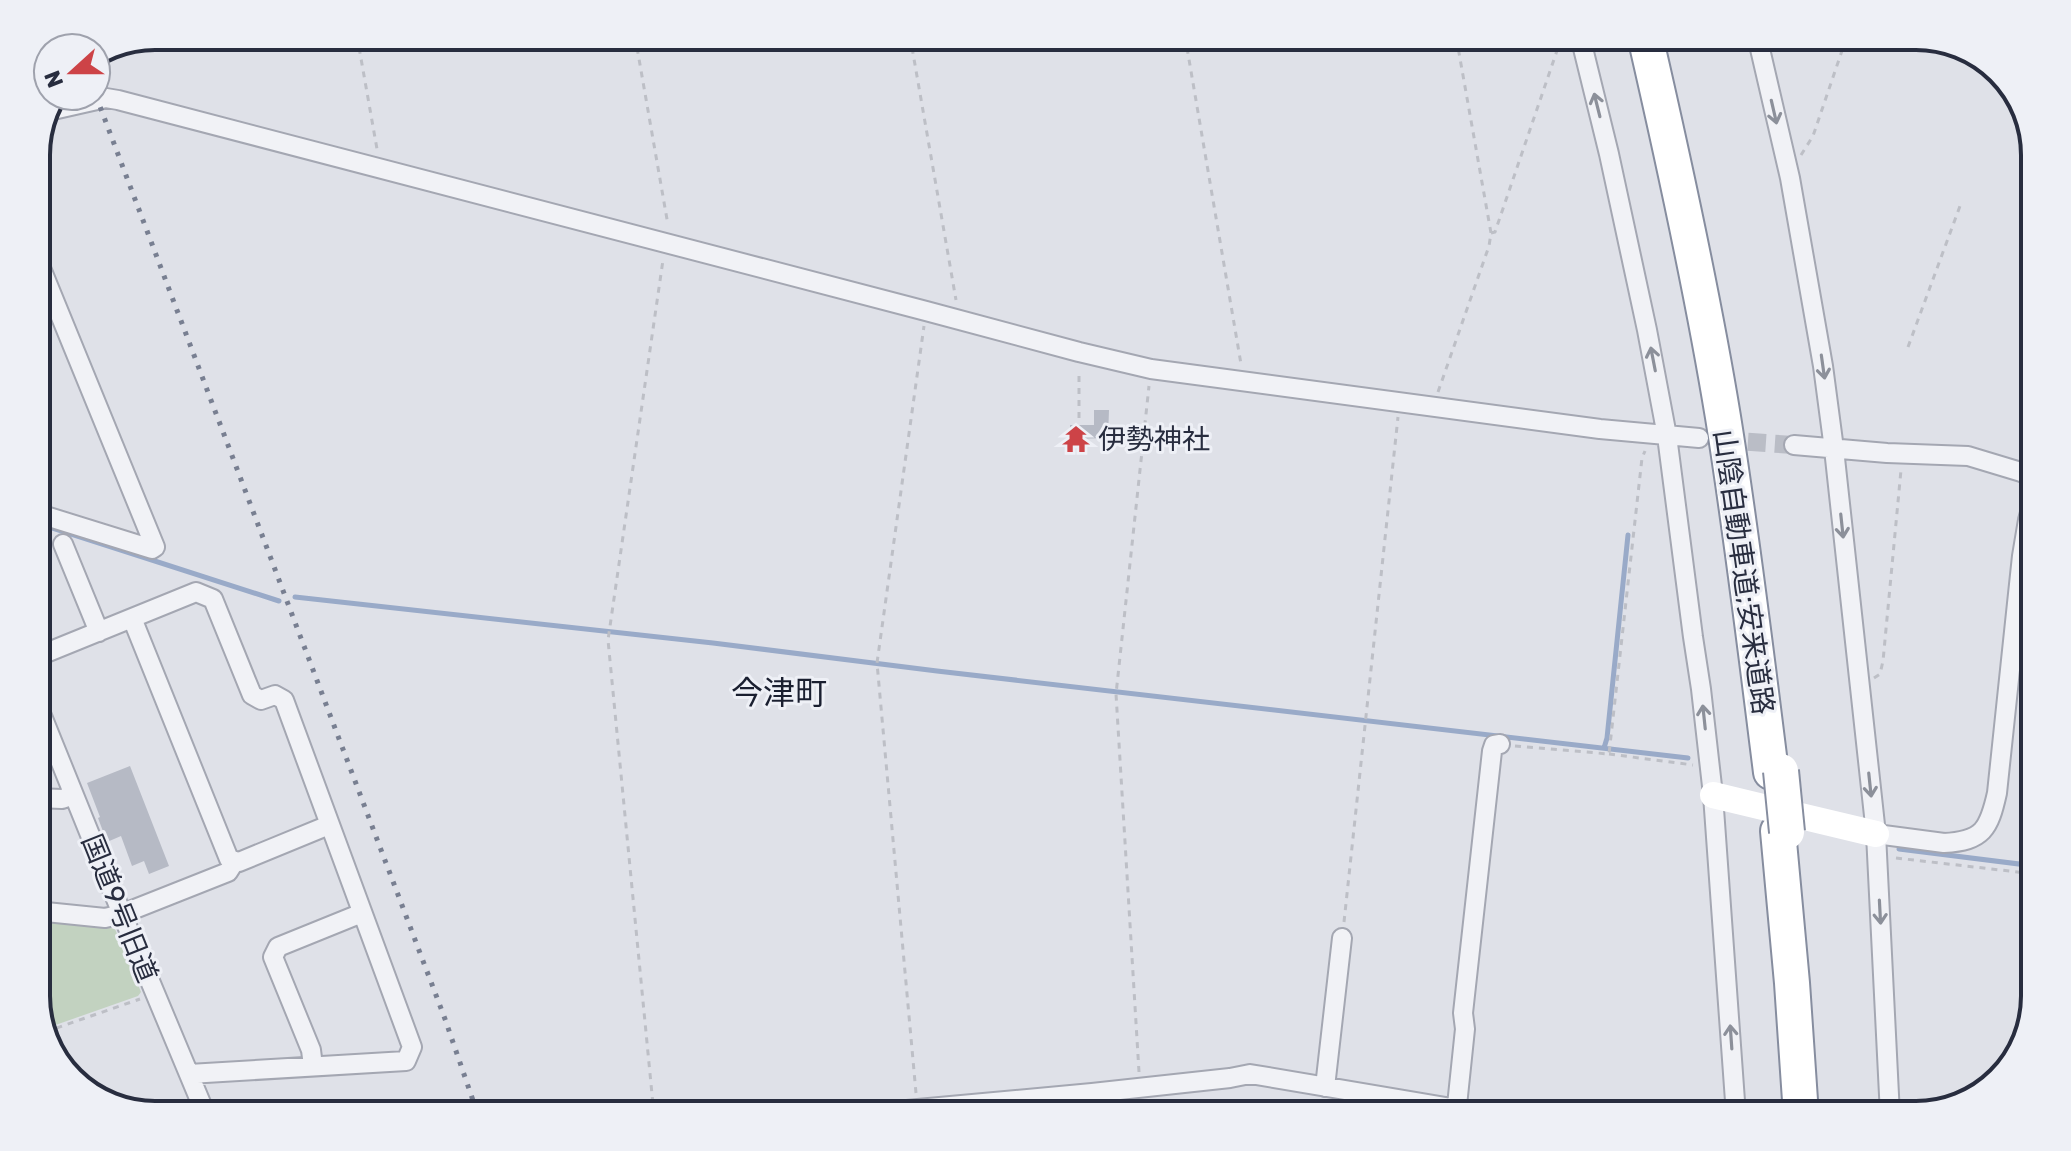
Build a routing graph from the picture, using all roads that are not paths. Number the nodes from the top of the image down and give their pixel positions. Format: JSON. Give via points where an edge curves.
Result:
{"nodes":[{"id":1,"x":1583,"y":50,"type":"edge"},
{"id":2,"x":1648,"y":50,"type":"edge"},
{"id":3,"x":1659,"y":50,"type":"edge"},
{"id":4,"x":1760,"y":50,"type":"edge"},
{"id":5,"x":112,"y":100,"type":"edge"},
{"id":6,"x":50,"y":290,"type":"edge"},
{"id":7,"x":1659,"y":435,"type":"junction"},
{"id":8,"x":1699,"y":438,"type":"tunnel mouth"},
{"id":9,"x":1794,"y":445,"type":"tunnel mouth"},
{"id":10,"x":1834,"y":449,"type":"junction"},
{"id":11,"x":2021,"y":472,"type":"edge"},
{"id":12,"x":50,"y":517,"type":"edge"},
{"id":13,"x":63,"y":544,"type":"dead end"},
{"id":14,"x":2021,"y":565,"type":"edge"},
{"id":15,"x":132,"y":618,"type":"junction"},
{"id":16,"x":99,"y":632,"type":"junction"},
{"id":17,"x":50,"y":651,"type":"edge"},
{"id":18,"x":50,"y":736,"type":"edge"},
{"id":19,"x":1500,"y":744,"type":"road end"},
{"id":20,"x":1776,"y":771,"type":"junction"},
{"id":21,"x":74,"y":795,"type":"junction"},
{"id":22,"x":1713,"y":795,"type":"junction"},
{"id":23,"x":50,"y":799,"type":"edge"},
{"id":24,"x":329,"y":825,"type":"junction"},
{"id":25,"x":1782,"y":832,"type":"junction"},
{"id":26,"x":1876,"y":834,"type":"junction"},
{"id":27,"x":235,"y":861,"type":"junction"},
{"id":28,"x":50,"y":912,"type":"edge"},
{"id":29,"x":362,"y":913,"type":"junction"},
{"id":30,"x":122,"y":914,"type":"junction"},
{"id":31,"x":1342,"y":938,"type":"road end"},
{"id":32,"x":313,"y":1066,"type":"junction"},
{"id":33,"x":189,"y":1074,"type":"junction"},
{"id":34,"x":1325,"y":1087,"type":"junction"},
{"id":35,"x":200,"y":1101,"type":"edge"},
{"id":36,"x":1002,"y":1101,"type":"edge"},
{"id":37,"x":1398,"y":1101,"type":"edge"},
{"id":38,"x":1457,"y":1101,"type":"edge"},
{"id":39,"x":1735,"y":1101,"type":"edge"},
{"id":40,"x":1800,"y":1101,"type":"edge"},
{"id":41,"x":1810,"y":1101,"type":"edge"},
{"id":42,"x":1889,"y":1101,"type":"edge"}],
"edges":[{"from":7,"to":1,"type":"street","one_way":true,"via":[[1647,330]]},
{"from":2,"to":20,"type":"highway","name":"山陰自動車道;安来道路","via":[[1723,415]]},
{"from":3,"to":20,"type":"highway","name":"山陰自動車道;安来道路","via":[[1733,413],[1758,585]]},
{"from":4,"to":10,"type":"street","one_way":true,"via":[[1790,178]]},
{"from":5,"to":7,"type":"street","via":[[1151,369]]},
{"from":6,"to":12,"type":"street","via":[[155,547]]},
{"from":7,"to":8,"type":"street"},
{"from":22,"to":7,"type":"street","one_way":true},
{"from":9,"to":10,"type":"street"},
{"from":10,"to":11,"type":"street","via":[[1968,456]]},
{"from":10,"to":26,"type":"street","one_way":true},
{"from":13,"to":16,"type":"street"},
{"from":14,"to":26,"type":"street","via":[[1997,793],[1988,825],[1976,837],[1955,843]]},
{"from":15,"to":16,"type":"street"},
{"from":15,"to":24,"type":"street","via":[[196,592],[213,599],[252,695],[284,700]]},
{"from":15,"to":27,"type":"street","via":[[229,859]]},
{"from":16,"to":17,"type":"street"},
{"from":18,"to":21,"type":"street","name":"国道9号旧道"},
{"from":19,"to":38,"type":"street","via":[[1492,751]]},
{"from":20,"to":25,"type":"highway","name":"山陰自動車道;安来道路","bridge":true},
{"from":21,"to":23,"type":"street"},
{"from":21,"to":30,"type":"street","name":"国道9号旧道"},
{"from":22,"to":26,"type":"street"},
{"from":39,"to":22,"type":"street","one_way":true},
{"from":24,"to":27,"type":"street"},
{"from":24,"to":29,"type":"street"},
{"from":25,"to":40,"type":"highway","name":"山陰自動車道;安来道路"},
{"from":25,"to":41,"type":"highway","name":"山陰自動車道;安来道路"},
{"from":26,"to":42,"type":"street","one_way":true},
{"from":27,"to":30,"type":"street","via":[[228,872]]},
{"from":28,"to":30,"type":"street","via":[[105,918]]},
{"from":29,"to":32,"type":"street","via":[[278,947],[273,957]]},
{"from":29,"to":32,"type":"street","via":[[412,1047],[406,1061]]},
{"from":30,"to":33,"type":"street","name":"国道9号旧道"},
{"from":31,"to":34,"type":"street"},
{"from":32,"to":33,"type":"street"},
{"from":33,"to":35,"type":"street","name":"国道9号旧道"},
{"from":34,"to":36,"type":"street","via":[[1250,1074]]},
{"from":34,"to":37,"type":"street"}]}
